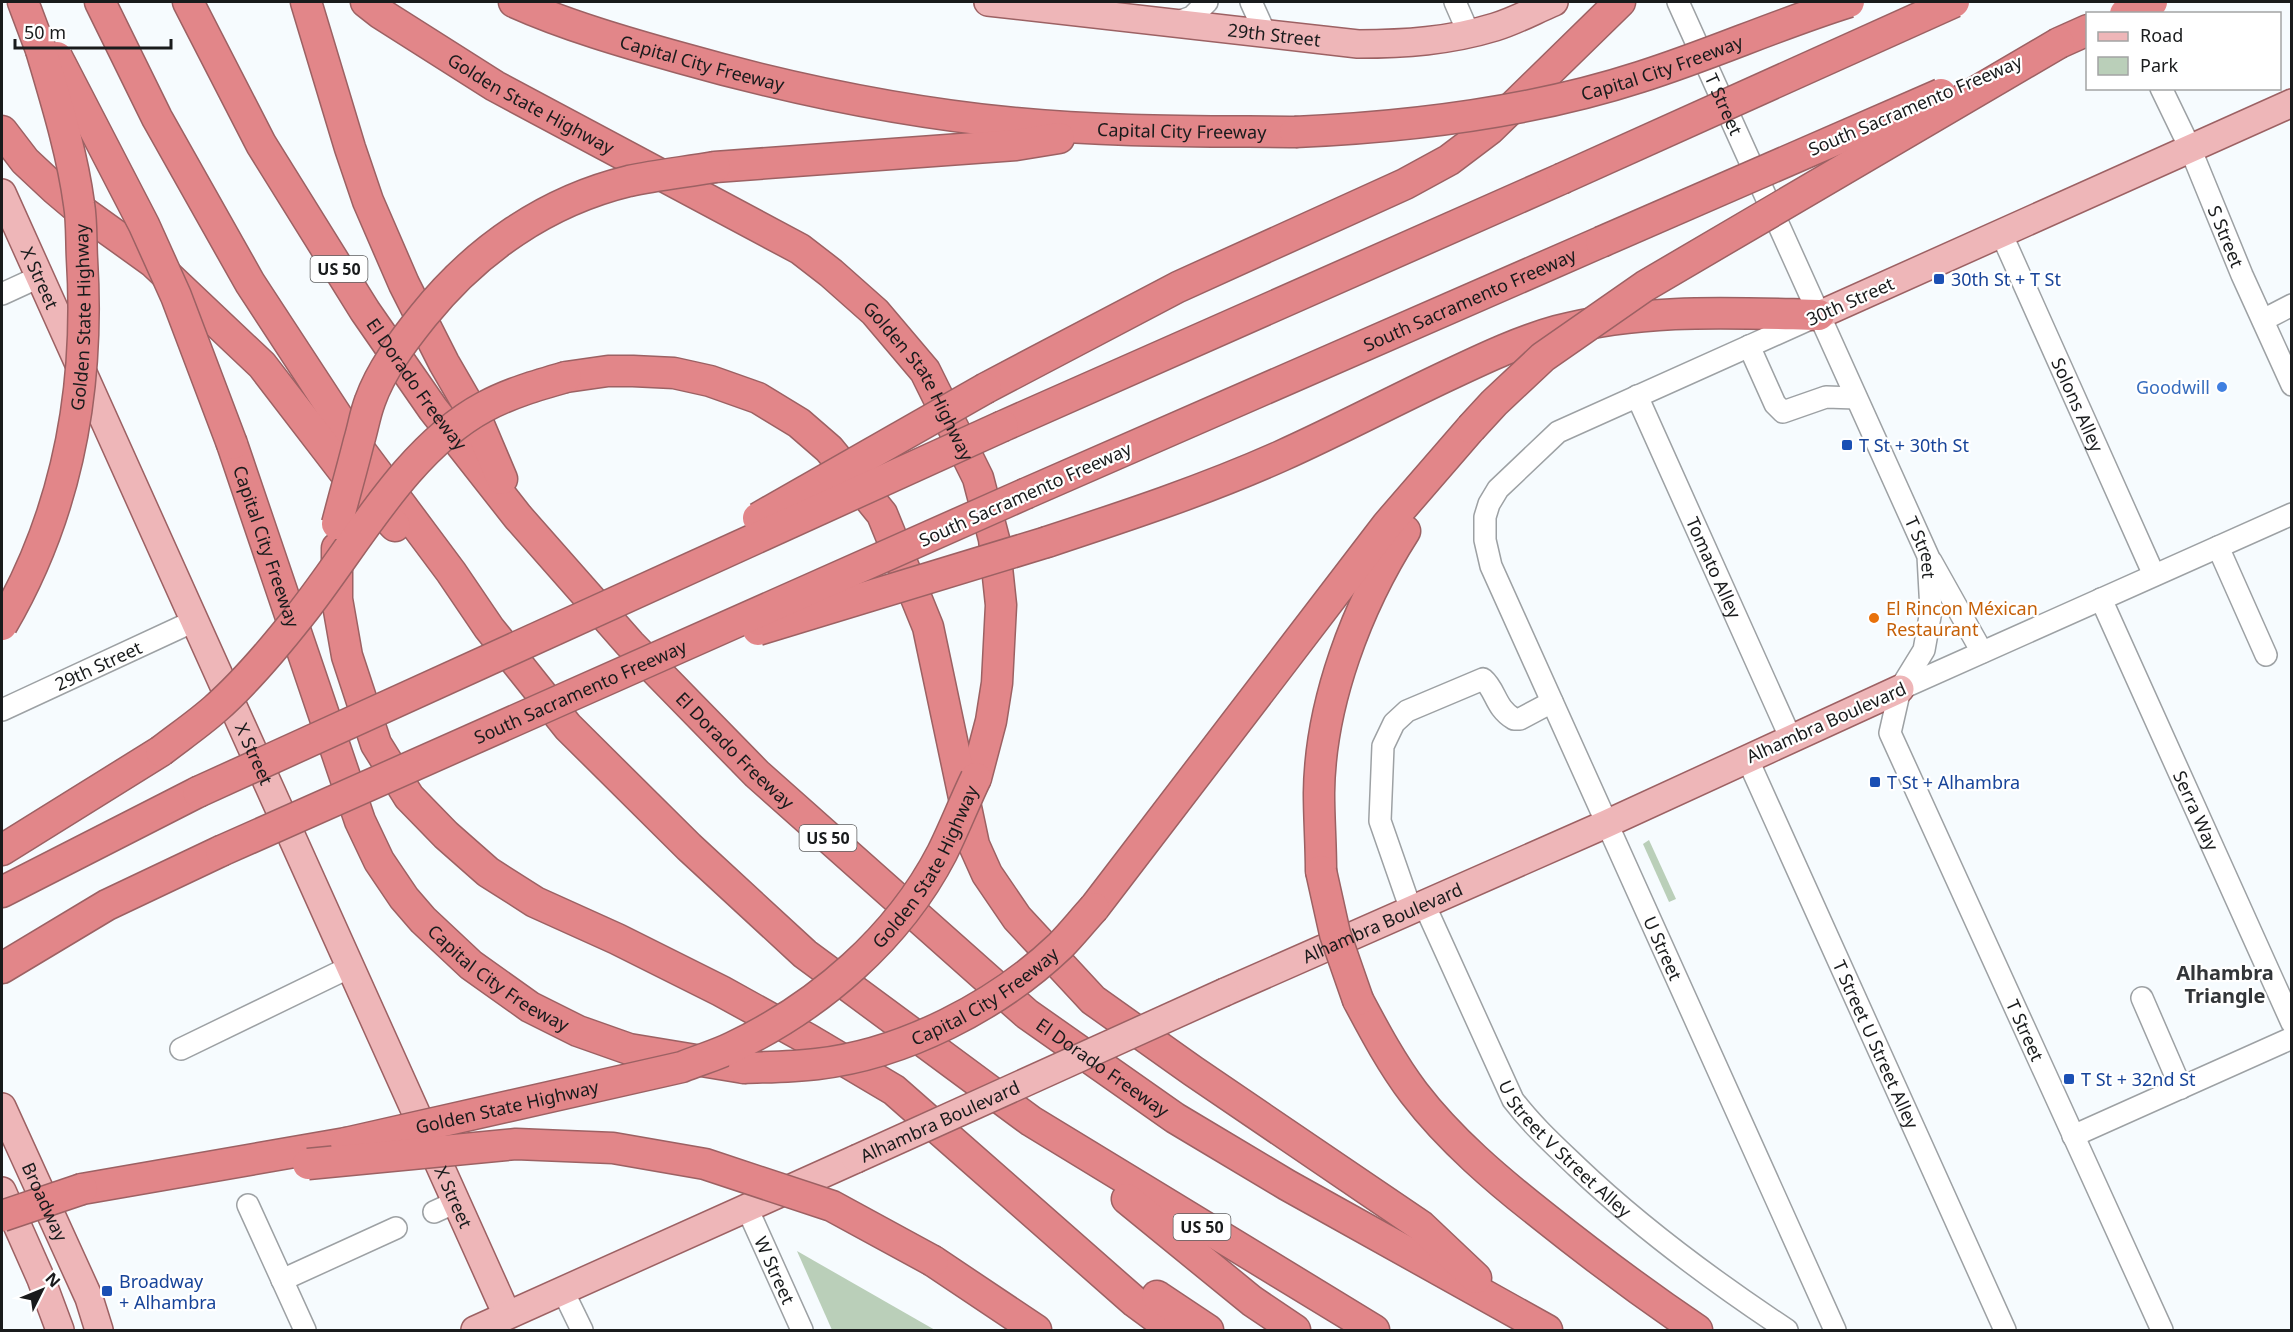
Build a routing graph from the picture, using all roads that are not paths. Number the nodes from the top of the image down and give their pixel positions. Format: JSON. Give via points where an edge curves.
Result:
{"nodes":[{"id":1,"x":23,"y":2,"type":"edge"},
{"id":2,"x":30,"y":2,"type":"edge"},
{"id":3,"x":100,"y":2,"type":"edge"},
{"id":4,"x":189,"y":2,"type":"edge"},
{"id":5,"x":306,"y":2,"type":"edge"},
{"id":6,"x":514,"y":2,"type":"edge"},
{"id":7,"x":988,"y":2,"type":"edge"},
{"id":8,"x":1207,"y":2,"type":"edge"},
{"id":9,"x":1251,"y":2,"type":"edge"},
{"id":10,"x":1455,"y":2,"type":"edge"},
{"id":11,"x":1554,"y":2,"type":"edge"},
{"id":12,"x":1620,"y":2,"type":"edge"},
{"id":13,"x":1678,"y":2,"type":"edge"},
{"id":14,"x":1849,"y":2,"type":"edge"},
{"id":15,"x":1954,"y":2,"type":"edge"},
{"id":16,"x":2152,"y":2,"type":"edge"},
{"id":17,"x":1022,"y":3,"type":"edge"},
{"id":18,"x":1056,"y":5,"type":"edge"},
{"id":19,"x":373,"y":7,"type":"edge"},
{"id":20,"x":2130,"y":12,"type":"edge"},
{"id":21,"x":1175,"y":23,"type":"junction"},
{"id":22,"x":2086,"y":31,"type":"edge"},
{"id":23,"x":1265,"y":33,"type":"junction"},
{"id":24,"x":1469,"y":34,"type":"junction"},
{"id":25,"x":2059,"y":43,"type":"junction"},
{"id":26,"x":46,"y":47,"type":"junction"},
{"id":27,"x":2163,"y":90,"type":"edge"},
{"id":28,"x":2292,"y":103,"type":"edge"},
{"id":29,"x":1115,"y":130,"type":"junction"},
{"id":30,"x":2,"y":131,"type":"edge"},
{"id":31,"x":2190,"y":148,"type":"junction"},
{"id":32,"x":2,"y":193,"type":"edge"},
{"id":33,"x":2001,"y":233,"type":"junction"},
{"id":34,"x":39,"y":277,"type":"junction"},
{"id":35,"x":2,"y":294,"type":"edge"},
{"id":36,"x":2292,"y":305,"type":"edge"},
{"id":37,"x":1819,"y":315,"type":"junction"},
{"id":38,"x":2263,"y":320,"type":"junction"},
{"id":39,"x":1749,"y":346,"type":"junction"},
{"id":40,"x":2292,"y":385,"type":"edge"},
{"id":41,"x":1637,"y":396,"type":"junction"},
{"id":42,"x":1856,"y":398,"type":"junction"},
{"id":43,"x":1471,"y":428,"type":"junction"},
{"id":44,"x":2292,"y":514,"type":"edge"},
{"id":45,"x":518,"y":517,"type":"junction"},
{"id":46,"x":2218,"y":547,"type":"junction"},
{"id":47,"x":1928,"y":555,"type":"junction"},
{"id":48,"x":1491,"y":566,"type":"joint"},
{"id":49,"x":2154,"y":575,"type":"junction"},
{"id":50,"x":2101,"y":599,"type":"junction"},
{"id":51,"x":599,"y":609,"type":"junction"},
{"id":52,"x":194,"y":621,"type":"junction"},
{"id":53,"x":2,"y":625,"type":"edge"},
{"id":54,"x":489,"y":628,"type":"junction"},
{"id":55,"x":1982,"y":652,"type":"junction"},
{"id":56,"x":2266,"y":656,"type":"dead end"},
{"id":57,"x":635,"y":667,"type":"junction"},
{"id":58,"x":1900,"y":689,"type":"junction"},
{"id":59,"x":1552,"y":702,"type":"junction"},
{"id":60,"x":2,"y":710,"type":"edge"},
{"id":61,"x":1791,"y":739,"type":"junction"},
{"id":62,"x":1747,"y":758,"type":"junction"},
{"id":63,"x":1606,"y":824,"type":"junction"},
{"id":64,"x":2,"y":850,"type":"edge"},
{"id":65,"x":2,"y":892,"type":"edge"},
{"id":66,"x":1418,"y":907,"type":"junction"},
{"id":67,"x":9,"y":963,"type":"edge"},
{"id":68,"x":350,"y":967,"type":"junction"},
{"id":69,"x":2142,"y":998,"type":"dead end"},
{"id":70,"x":2292,"y":1023,"type":"edge"},
{"id":71,"x":2292,"y":1038,"type":"edge"},
{"id":72,"x":181,"y":1049,"type":"dead end"},
{"id":73,"x":2181,"y":1088,"type":"junction"},
{"id":74,"x":2,"y":1107,"type":"edge"},
{"id":75,"x":1031,"y":1121,"type":"junction"},
{"id":76,"x":2073,"y":1136,"type":"junction"},
{"id":77,"x":178,"y":1172,"type":"junction"},
{"id":78,"x":2,"y":1191,"type":"edge"},
{"id":79,"x":248,"y":1205,"type":"dead end"},
{"id":80,"x":747,"y":1208,"type":"junction"},
{"id":81,"x":1028,"y":1209,"type":"junction"},
{"id":82,"x":2,"y":1216,"type":"edge"},
{"id":83,"x":396,"y":1228,"type":"dead end"},
{"id":84,"x":282,"y":1280,"type":"junction"},
{"id":85,"x":563,"y":1291,"type":"junction"},
{"id":86,"x":1506,"y":1307,"type":"junction"},
{"id":87,"x":507,"y":1315,"type":"junction"},
{"id":88,"x":60,"y":1330,"type":"edge"},
{"id":89,"x":99,"y":1330,"type":"edge"},
{"id":90,"x":305,"y":1330,"type":"edge"},
{"id":91,"x":475,"y":1330,"type":"edge"},
{"id":92,"x":582,"y":1330,"type":"edge"},
{"id":93,"x":802,"y":1330,"type":"edge"},
{"id":94,"x":1036,"y":1330,"type":"edge"},
{"id":95,"x":1173,"y":1330,"type":"edge"},
{"id":96,"x":1208,"y":1330,"type":"edge"},
{"id":97,"x":1295,"y":1330,"type":"edge"},
{"id":98,"x":1374,"y":1330,"type":"edge"},
{"id":99,"x":1547,"y":1330,"type":"edge"},
{"id":100,"x":1697,"y":1330,"type":"edge"},
{"id":101,"x":1787,"y":1330,"type":"edge"},
{"id":102,"x":1835,"y":1330,"type":"edge"},
{"id":103,"x":2005,"y":1330,"type":"edge"},
{"id":104,"x":2162,"y":1330,"type":"edge"}],
"edges":[{"from":1,"to":26,"type":"highway","name":"Golden State Highway"},
{"from":2,"to":26,"type":"highway","name":"Capital City Freeway"},
{"from":3,"to":54,"type":"highway","number":"US 50","via":[[157,118],[250,283],[354,442]]},
{"from":4,"to":45,"type":"highway","name":"El Dorado Freeway","number":"US 50","via":[[261,144],[365,311],[433,409]]},
{"from":5,"to":45,"type":"highway","via":[[368,201],[404,284],[477,420]]},
{"from":6,"to":29,"type":"highway","name":"Capital City Freeway","via":[[629,44],[744,76],[881,105],[1014,123]]},
{"from":7,"to":17,"type":"main road","name":"29th Street"},
{"from":8,"to":21,"type":"street","via":[[1192,17]]},
{"from":9,"to":23,"type":"street"},
{"from":10,"to":24,"type":"street"},
{"from":11,"to":24,"type":"main road","name":"29th Street"},
{"from":12,"to":51,"type":"highway","bridge":true,"via":[[1490,129],[1449,160],[1406,184],[1178,287],[986,388]]},
{"from":13,"to":37,"type":"street","name":"T Street"},
{"from":14,"to":29,"type":"highway","name":"Capital City Freeway","bridge":true,"via":[[1640,77],[1513,108],[1363,129]]},
{"from":15,"to":51,"type":"highway","bridge":true},
{"from":16,"to":20,"type":"highway","bridge":true},
{"from":17,"to":18,"type":"main road","name":"29th Street"},
{"from":18,"to":21,"type":"main road","name":"29th Street"},
{"from":19,"to":77,"type":"highway","name":"Golden State Highway","bridge":true,"via":[[495,86],[784,239],[875,312],[925,371],[978,478],[994,539],[1001,605],[991,721],[976,778],[941,854],[902,915],[844,973],[769,1027],[733,1047],[682,1067],[346,1143]]},
{"from":21,"to":23,"type":"main road","name":"29th Street"},
{"from":22,"to":25,"type":"highway"},
{"from":23,"to":24,"type":"main road","name":"29th Street","via":[[1358,45],[1425,42]]},
{"from":25,"to":43,"type":"highway","bridge":true,"via":[[1645,286],[1543,357]]},
{"from":25,"to":57,"type":"highway","name":"South Sacramento Freeway","bridge":true},
{"from":26,"to":43,"type":"highway","name":"Capital City Freeway","bridge":true,"via":[[144,225],[176,296],[232,444],[360,820],[379,861],[423,920],[471,965],[530,1007],[629,1049],[744,1068],[829,1062],[927,1033],[997,996],[1060,945],[1094,908],[1387,525]]},
{"from":26,"to":53,"type":"highway","name":"Golden State Highway","bridge":true,"via":[[79,205],[84,290],[82,372],[66,470],[51,518]]},
{"from":27,"to":31,"type":"street","name":"S Street"},
{"from":28,"to":31,"type":"main road","name":"30th Street"},
{"from":29,"to":81,"type":"highway","bridge":true,"via":[[1016,145],[715,167],[630,181],[552,209],[482,254],[445,288],[407,336],[370,400],[337,525],[337,599],[347,656],[376,744],[409,797],[446,835],[488,872],[535,902],[721,991],[894,1090]]},
{"from":30,"to":54,"type":"highway","via":[[25,161],[56,190],[153,262],[262,365],[345,473]]},
{"from":31,"to":33,"type":"main road","name":"30th Street"},
{"from":31,"to":38,"type":"street","name":"S Street"},
{"from":32,"to":34,"type":"main road","name":"X Street"},
{"from":33,"to":37,"type":"main road","name":"30th Street"},
{"from":33,"to":49,"type":"street","name":"Solons Alley"},
{"from":34,"to":35,"type":"street"},
{"from":34,"to":52,"type":"main road","name":"X Street"},
{"from":36,"to":38,"type":"street"},
{"from":37,"to":39,"type":"street","name":"30th Street"},
{"from":37,"to":42,"type":"street","name":"T Street"},
{"from":37,"to":57,"type":"highway","bridge":true,"via":[[1651,315],[1558,331],[1512,345],[1282,456],[1174,500]]},
{"from":38,"to":40,"type":"street","name":"S Street"},
{"from":39,"to":41,"type":"street","name":"30th Street"},
{"from":39,"to":42,"type":"street","via":[[1775,405],[1783,412],[1826,397]]},
{"from":41,"to":48,"type":"street","name":"30th Street","via":[[1558,432],[1498,489],[1485,517]]},
{"from":41,"to":61,"type":"street","name":"Tomato Alley"},
{"from":42,"to":47,"type":"street","name":"T Street"},
{"from":43,"to":100,"type":"highway","bridge":true,"via":[[1384,564],[1350,635],[1329,714],[1319,792],[1322,871],[1335,934],[1358,999],[1380,1043],[1415,1094],[1460,1144],[1582,1247]]},
{"from":44,"to":46,"type":"street","name":"Alhambra Boulevard"},
{"from":45,"to":86,"type":"highway","name":"El Dorado Freeway","number":"US 50","via":[[630,644],[757,774],[1027,1014],[1174,1118]]},
{"from":46,"to":49,"type":"street","name":"Alhambra Boulevard"},
{"from":46,"to":56,"type":"street"},
{"from":47,"to":55,"type":"street"},
{"from":47,"to":58,"type":"street","name":"T Street","via":[[1931,611],[1924,650]]},
{"from":48,"to":59,"type":"street","name":"U Street"},
{"from":49,"to":50,"type":"street","name":"Alhambra Boulevard"},
{"from":50,"to":55,"type":"street","name":"Alhambra Boulevard"},
{"from":50,"to":70,"type":"street","name":"Serra Way"},
{"from":51,"to":65,"type":"highway","bridge":true,"via":[[198,792]]},
{"from":52,"to":60,"type":"street","name":"29th Street"},
{"from":52,"to":68,"type":"main road","name":"X Street"},
{"from":54,"to":75,"type":"highway","number":"US 50","via":[[576,735],[805,954]]},
{"from":55,"to":58,"type":"street","name":"Alhambra Boulevard"},
{"from":57,"to":67,"type":"highway","name":"South Sacramento Freeway","bridge":true,"via":[[221,851],[107,905]]},
{"from":58,"to":61,"type":"main road","name":"Alhambra Boulevard"},
{"from":58,"to":76,"type":"street","name":"T Street","via":[[1890,733]]},
{"from":59,"to":63,"type":"street","name":"U Street"},
{"from":59,"to":66,"type":"street","name":"U Street V Street Alley","via":[[1514,719],[1496,702],[1483,679],[1407,711],[1394,723],[1381,753],[1380,821]]},
{"from":61,"to":62,"type":"main road","name":"Alhambra Boulevard"},
{"from":62,"to":63,"type":"main road","name":"Alhambra Boulevard"},
{"from":62,"to":103,"type":"street","name":"T Street U Street Alley"},
{"from":63,"to":66,"type":"main road","name":"Alhambra Boulevard"},
{"from":63,"to":102,"type":"street","name":"U Street"},
{"from":64,"to":86,"type":"highway","bridge":true,"via":[[161,751],[216,708],[261,663],[302,613],[407,471],[440,438],[483,407],[526,388],[608,371],[674,373],[710,381],[758,398],[799,423],[829,449],[882,514],[928,627],[974,845],[987,874],[1017,918],[1094,1000],[1421,1226]]},
{"from":66,"to":80,"type":"main road","name":"Alhambra Boulevard","bridge":true},
{"from":66,"to":101,"type":"street","name":"U Street V Street Alley","via":[[1514,1100],[1531,1123],[1650,1231]]},
{"from":68,"to":72,"type":"street"},
{"from":68,"to":87,"type":"main road","name":"X Street","via":[[445,1207]]},
{"from":69,"to":73,"type":"street"},
{"from":71,"to":73,"type":"street"},
{"from":73,"to":76,"type":"street"},
{"from":74,"to":89,"type":"main road","name":"Broadway","via":[[89,1298]]},
{"from":75,"to":97,"type":"highway","via":[[1252,1301]]},
{"from":75,"to":98,"type":"highway","number":"US 50"},
{"from":76,"to":104,"type":"street","name":"T Street"},
{"from":77,"to":82,"type":"highway","name":"Golden State Highway","bridge":true,"via":[[82,1189]]},
{"from":77,"to":94,"type":"highway","bridge":true,"via":[[516,1144],[613,1148],[705,1164],[832,1206],[933,1261]]},
{"from":78,"to":88,"type":"main road","name":"Broadway"},
{"from":79,"to":84,"type":"street"},
{"from":80,"to":85,"type":"main road","name":"Alhambra Boulevard"},
{"from":80,"to":93,"type":"street","name":"W Street"},
{"from":81,"to":95,"type":"highway"},
{"from":81,"to":96,"type":"highway"},
{"from":83,"to":84,"type":"street"},
{"from":84,"to":90,"type":"street"},
{"from":85,"to":87,"type":"main road","name":"Alhambra Boulevard"},
{"from":85,"to":92,"type":"street"},
{"from":86,"to":99,"type":"highway","name":"El Dorado Freeway","number":"US 50"},
{"from":87,"to":91,"type":"main road","name":"Alhambra Boulevard"}]}
